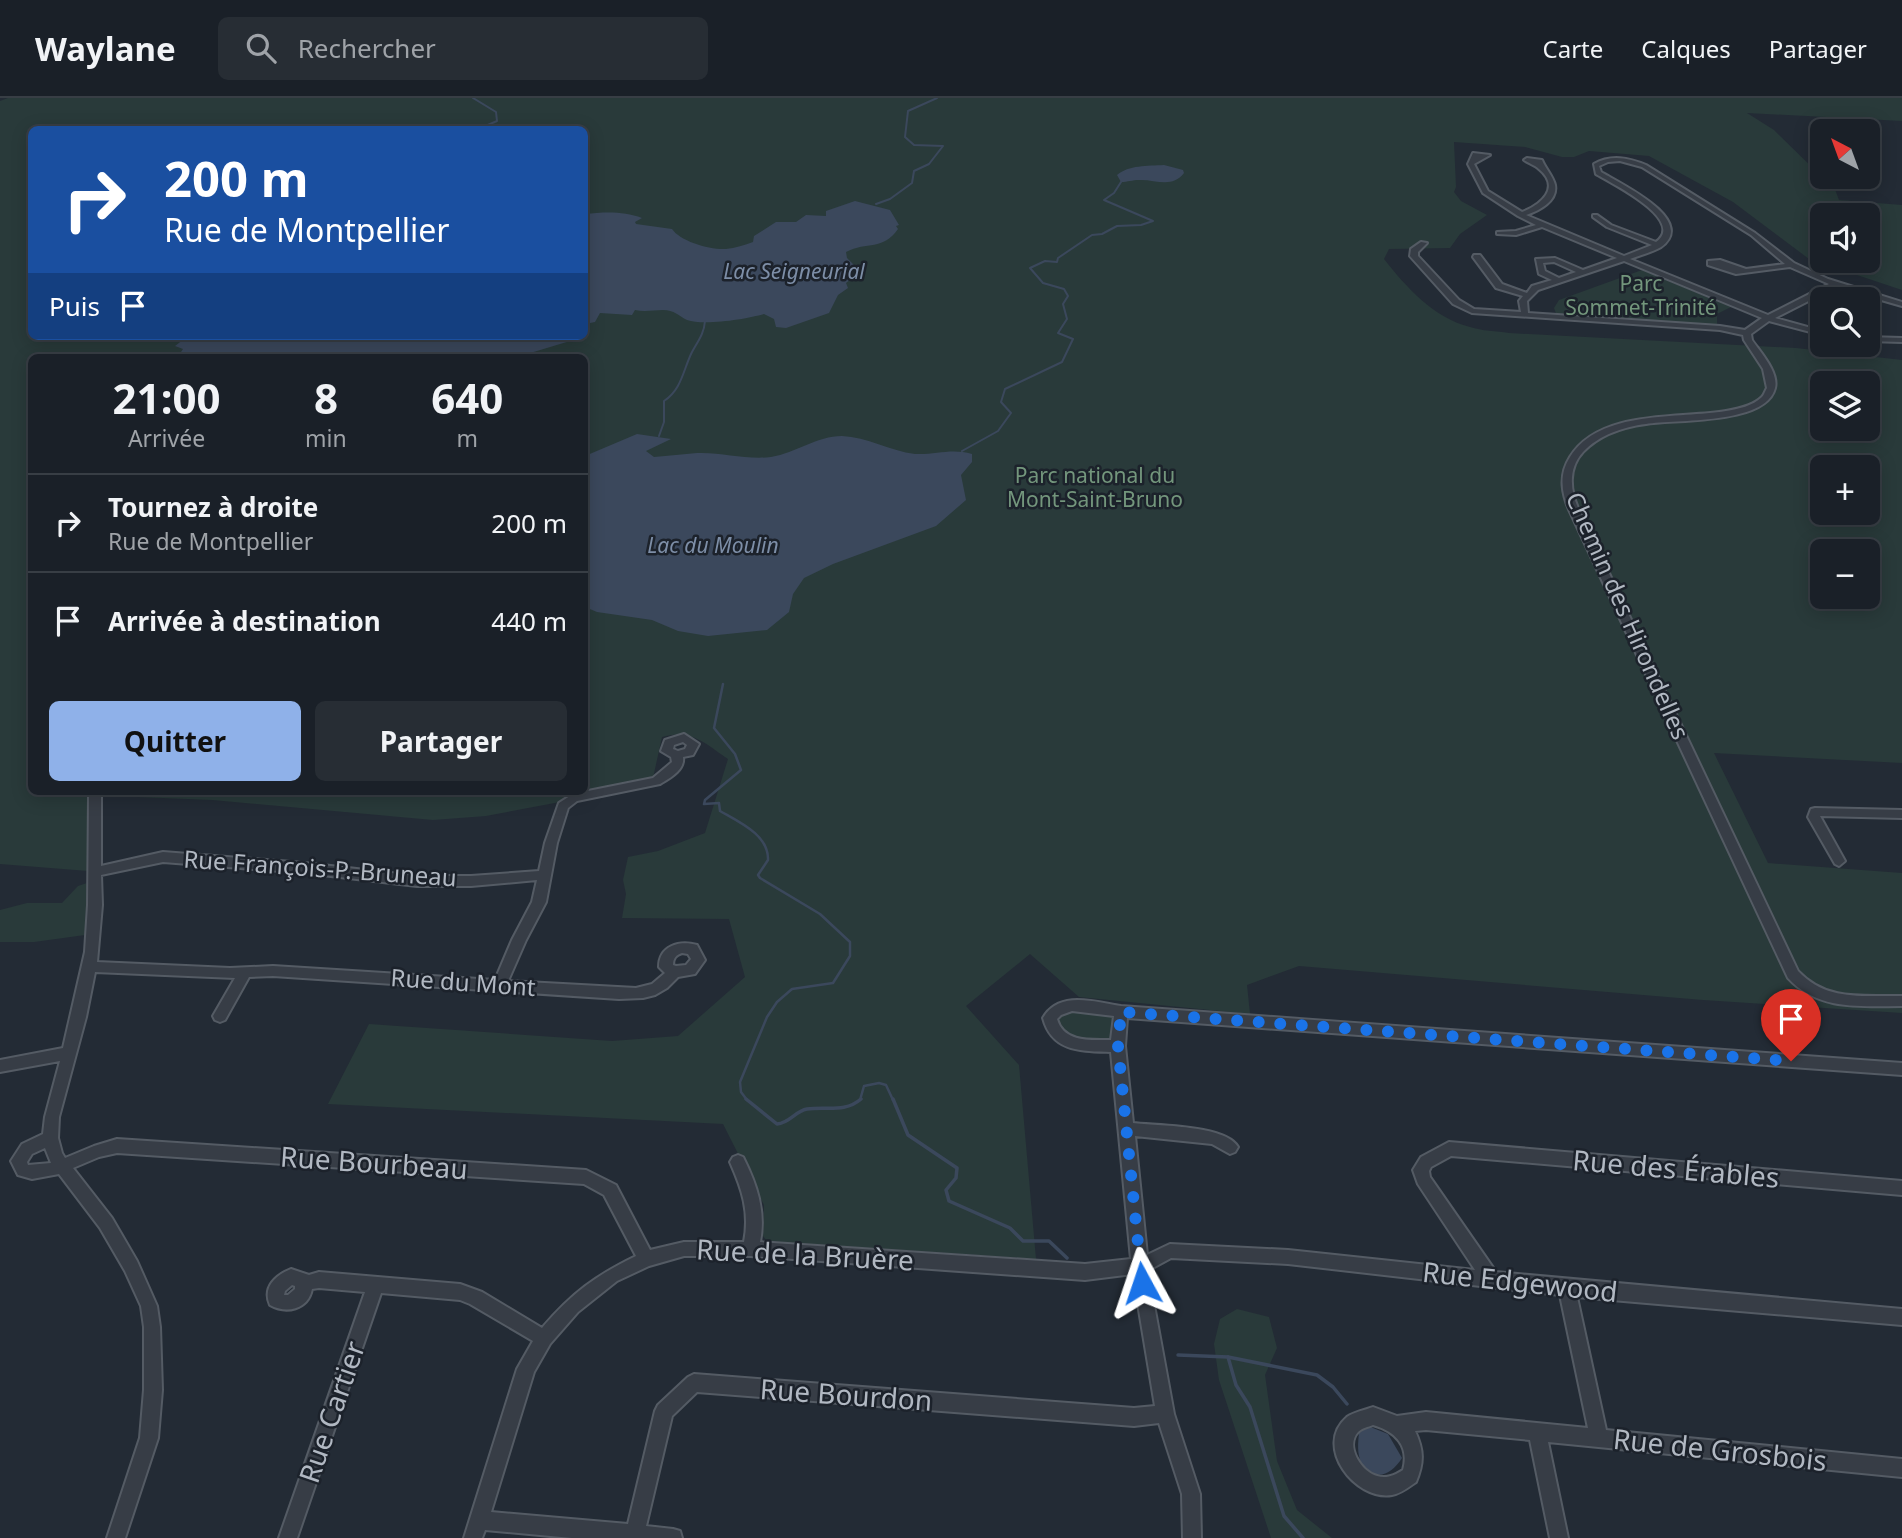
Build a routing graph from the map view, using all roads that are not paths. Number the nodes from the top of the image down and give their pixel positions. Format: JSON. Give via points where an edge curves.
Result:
{"nodes":[{"id":1,"x":1473,"y":161,"type":"dead end"},
{"id":2,"x":1540,"y":167,"type":"dead end"},
{"id":3,"x":1520,"y":215,"type":"junction"},
{"id":4,"x":1595,"y":216,"type":"dead end"},
{"id":5,"x":1542,"y":225,"type":"junction"},
{"id":6,"x":1499,"y":233,"type":"dead end"},
{"id":7,"x":1423,"y":243,"type":"dead end"},
{"id":8,"x":1659,"y":245,"type":"junction"},
{"id":9,"x":1477,"y":257,"type":"dead end"},
{"id":10,"x":1623,"y":258,"type":"junction"},
{"id":11,"x":1791,"y":265,"type":"junction"},
{"id":12,"x":1745,"y":271,"type":"dead end"},
{"id":13,"x":1582,"y":272,"type":"junction"},
{"id":14,"x":1558,"y":280,"type":"junction"},
{"id":15,"x":1835,"y":284,"type":"junction"},
{"id":16,"x":1526,"y":295,"type":"junction"},
{"id":17,"x":1902,"y":304,"type":"edge"},
{"id":18,"x":1525,"y":316,"type":"junction"},
{"id":19,"x":1768,"y":318,"type":"junction"},
{"id":20,"x":1810,"y":330,"type":"edge"},
{"id":21,"x":1746,"y":333,"type":"junction"},
{"id":22,"x":1880,"y":339,"type":"edge"},
{"id":23,"x":1902,"y":340,"type":"edge"},
{"id":24,"x":677,"y":755,"type":"dead end"},
{"id":25,"x":588,"y":795,"type":"edge"},
{"id":26,"x":588,"y":795,"type":"edge"},
{"id":27,"x":95,"y":797,"type":"dead end"},
{"id":28,"x":1902,"y":814,"type":"edge"},
{"id":29,"x":1839,"y":862,"type":"dead end"},
{"id":30,"x":96,"y":872,"type":"junction"},
{"id":31,"x":545,"y":875,"type":"junction"},
{"id":32,"x":89,"y":967,"type":"junction"},
{"id":33,"x":674,"y":972,"type":"dead end"},
{"id":34,"x":244,"y":974,"type":"junction"},
{"id":35,"x":500,"y":985,"type":"junction"},
{"id":36,"x":1902,"y":1001,"type":"edge"},
{"id":37,"x":1121,"y":1012,"type":"junction"},
{"id":38,"x":220,"y":1016,"type":"dead end"},
{"id":39,"x":1118,"y":1046,"type":"junction"},
{"id":40,"x":70,"y":1053,"type":"junction"},
{"id":41,"x":0,"y":1066,"type":"edge"},
{"id":42,"x":1902,"y":1069,"type":"edge"},
{"id":43,"x":1125,"y":1129,"type":"junction"},
{"id":44,"x":50,"y":1138,"type":"junction"},
{"id":45,"x":1230,"y":1147,"type":"dead end"},
{"id":46,"x":738,"y":1162,"type":"dead end"},
{"id":47,"x":61,"y":1165,"type":"junction"},
{"id":48,"x":1902,"y":1188,"type":"edge"},
{"id":49,"x":750,"y":1249,"type":"junction"},
{"id":50,"x":646,"y":1259,"type":"junction"},
{"id":51,"x":1141,"y":1266,"type":"junction"},
{"id":52,"x":1492,"y":1281,"type":"junction"},
{"id":53,"x":305,"y":1283,"type":"dead end"},
{"id":54,"x":376,"y":1285,"type":"junction"},
{"id":55,"x":1567,"y":1288,"type":"junction"},
{"id":56,"x":1902,"y":1317,"type":"edge"},
{"id":57,"x":544,"y":1338,"type":"junction"},
{"id":58,"x":1166,"y":1414,"type":"junction"},
{"id":59,"x":1397,"y":1425,"type":"dead end"},
{"id":60,"x":1537,"y":1432,"type":"junction"},
{"id":61,"x":1599,"y":1437,"type":"junction"},
{"id":62,"x":1902,"y":1468,"type":"edge"},
{"id":63,"x":476,"y":1529,"type":"edge"},
{"id":64,"x":635,"y":1534,"type":"junction"},
{"id":65,"x":116,"y":1538,"type":"edge"},
{"id":66,"x":288,"y":1538,"type":"edge"},
{"id":67,"x":673,"y":1538,"type":"edge"},
{"id":68,"x":1192,"y":1538,"type":"edge"},
{"id":69,"x":1559,"y":1538,"type":"edge"}],
"edges":[{"from":1,"to":3,"type":"street","via":[[1484,191]]},
{"from":2,"to":3,"type":"street","via":[[1551,190],[1539,208]]},
{"from":3,"to":5,"type":"street"},
{"from":4,"to":8,"type":"street"},
{"from":5,"to":6,"type":"street"},
{"from":5,"to":10,"type":"street"},
{"from":7,"to":18,"type":"street","via":[[1414,256],[1459,305],[1482,313]]},
{"from":8,"to":10,"type":"street"},
{"from":8,"to":11,"type":"street","via":[[1668,231],[1664,219],[1645,200],[1602,176],[1596,168],[1605,160],[1644,166],[1731,220]]},
{"from":9,"to":16,"type":"street","via":[[1499,286]]},
{"from":10,"to":13,"type":"street"},
{"from":10,"to":19,"type":"street"},
{"from":11,"to":12,"type":"street"},
{"from":11,"to":15,"type":"street"},
{"from":13,"to":14,"type":"street"},
{"from":13,"to":14,"type":"street","via":[[1555,260],[1539,262],[1543,273]]},
{"from":14,"to":16,"type":"street"},
{"from":15,"to":17,"type":"street"},
{"from":15,"to":19,"type":"street"},
{"from":16,"to":18,"type":"street","via":[[1522,304]]},
{"from":18,"to":21,"type":"street"},
{"from":19,"to":20,"type":"street"},
{"from":19,"to":21,"type":"street"},
{"from":21,"to":36,"type":"street","name":"Chemin des Hirondelles","via":[[1770,376],[1766,397],[1732,414],[1650,420],[1605,432],[1572,461],[1569,496],[1797,980],[1828,998]]},
{"from":22,"to":23,"type":"street"},
{"from":24,"to":26,"type":"street","via":[[678,763],[656,781]]},
{"from":25,"to":31,"type":"street","via":[[565,802]]},
{"from":27,"to":30,"type":"street"},
{"from":28,"to":29,"type":"street","via":[[1815,812]]},
{"from":30,"to":31,"type":"street","name":"Rue François-P.-Bruneau","via":[[163,857],[408,880]]},
{"from":30,"to":32,"type":"street"},
{"from":31,"to":35,"type":"street","via":[[537,909]]},
{"from":32,"to":34,"type":"street","name":"Rue du Mont"},
{"from":32,"to":40,"type":"street"},
{"from":33,"to":35,"type":"street","name":"Rue du Mont","via":[[660,989],[636,994]]},
{"from":34,"to":35,"type":"street","name":"Rue du Mont","via":[[273,971]]},
{"from":34,"to":38,"type":"street"},
{"from":37,"to":39,"type":"street"},
{"from":37,"to":39,"type":"street","via":[[1070,1006],[1050,1018],[1056,1034],[1064,1040]]},
{"from":37,"to":42,"type":"street"},
{"from":39,"to":43,"type":"street"},
{"from":40,"to":41,"type":"street"},
{"from":40,"to":44,"type":"street"},
{"from":43,"to":45,"type":"street","via":[[1215,1138]]},
{"from":43,"to":51,"type":"street"},
{"from":44,"to":47,"type":"street"},
{"from":44,"to":47,"type":"street","name":"Rue Bourbeau","via":[[25,1151],[20,1165],[33,1173]]},
{"from":46,"to":49,"type":"street","via":[[755,1204]]},
{"from":47,"to":50,"type":"street","name":"Rue Bourbeau","via":[[95,1150],[122,1146],[586,1177],[610,1190]]},
{"from":47,"to":65,"type":"street","via":[[121,1247],[143,1292],[152,1326],[149,1438]]},
{"from":48,"to":52,"type":"street","name":"Rue des Érables","via":[[1449,1149],[1426,1162],[1421,1170],[1423,1179]]},
{"from":49,"to":50,"type":"street","name":"Rue de la Bruère","via":[[684,1249]]},
{"from":49,"to":51,"type":"street","name":"Rue de la Bruère","via":[[1084,1272]]},
{"from":50,"to":57,"type":"street","name":"Rue de la Bruère","via":[[592,1289]]},
{"from":51,"to":52,"type":"street","name":"Rue Edgewood","via":[[1170,1251],[1288,1257]]},
{"from":51,"to":58,"type":"street"},
{"from":52,"to":55,"type":"street","name":"Rue Edgewood"},
{"from":53,"to":54,"type":"street"},
{"from":54,"to":57,"type":"street","via":[[466,1294]]},
{"from":54,"to":66,"type":"street","name":"Rue Cartier"},
{"from":55,"to":56,"type":"street","name":"Rue Edgewood"},
{"from":55,"to":61,"type":"street"},
{"from":57,"to":63,"type":"street","name":"Rue de la Bruère","via":[[526,1369]]},
{"from":58,"to":64,"type":"street","name":"Rue Bourdon","via":[[1135,1417],[694,1383],[664,1411]]},
{"from":58,"to":68,"type":"street","via":[[1191,1494]]},
{"from":59,"to":60,"type":"street","name":"Rue de Grosbois","via":[[1426,1421]]},
{"from":60,"to":61,"type":"street","name":"Rue de Grosbois"},
{"from":60,"to":69,"type":"street"},
{"from":61,"to":62,"type":"street","name":"Rue de Grosbois"},
{"from":63,"to":64,"type":"street"},
{"from":64,"to":67,"type":"street"}]}
